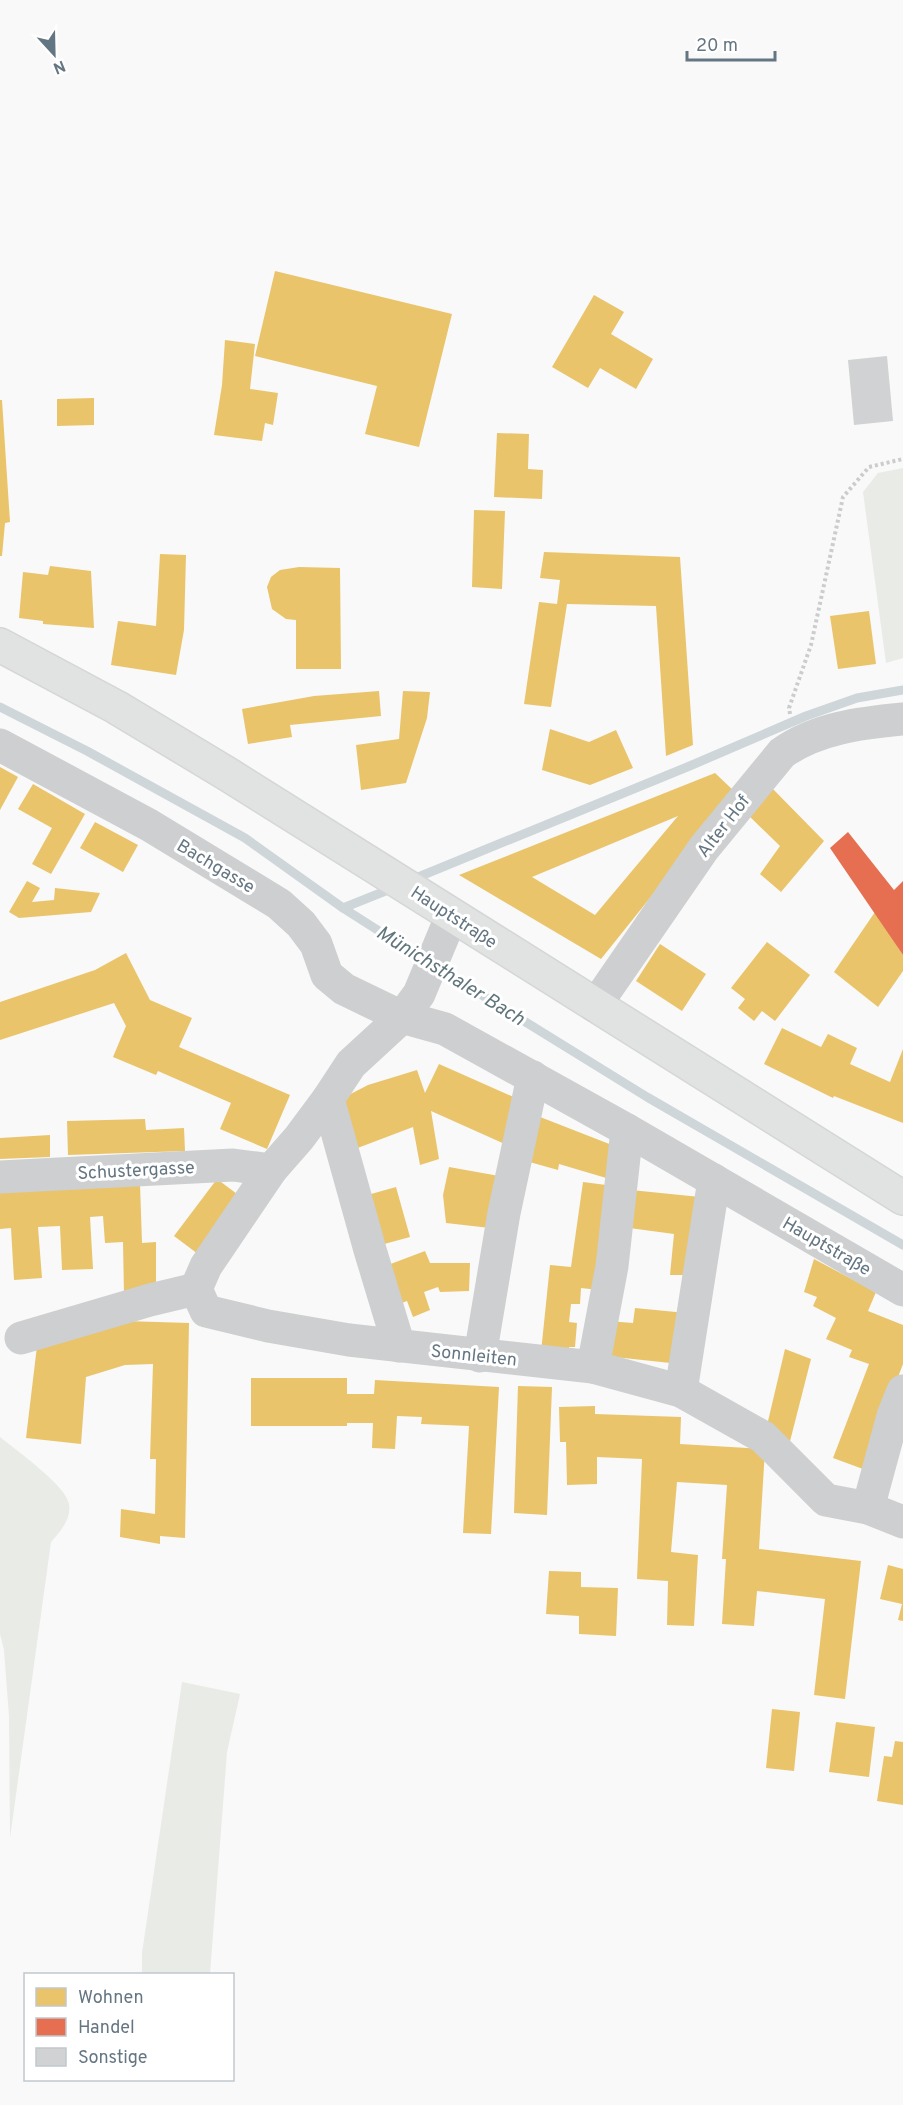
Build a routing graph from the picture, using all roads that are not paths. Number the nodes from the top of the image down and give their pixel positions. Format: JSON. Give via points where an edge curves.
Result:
{"nodes":[{"id":1,"x":0,"y":645,"type":"edge"},
{"id":2,"x":903,"y":719,"type":"edge"},
{"id":3,"x":0,"y":746,"type":"edge"},
{"id":4,"x":452,"y":915,"type":"junction"},
{"id":5,"x":410,"y":1005,"type":"junction"},
{"id":6,"x":595,"y":1006,"type":"junction"},
{"id":7,"x":533,"y":1077,"type":"junction"},
{"id":8,"x":328,"y":1099,"type":"junction"},
{"id":9,"x":627,"y":1130,"type":"junction"},
{"id":10,"x":272,"y":1170,"type":"junction"},
{"id":11,"x":0,"y":1177,"type":"edge"},
{"id":12,"x":714,"y":1180,"type":"junction"},
{"id":13,"x":903,"y":1198,"type":"edge"},
{"id":14,"x":196,"y":1289,"type":"junction"},
{"id":15,"x":903,"y":1290,"type":"edge"},
{"id":16,"x":21,"y":1338,"type":"dead end"},
{"id":17,"x":399,"y":1346,"type":"junction"},
{"id":18,"x":480,"y":1356,"type":"junction"},
{"id":19,"x":593,"y":1367,"type":"junction"},
{"id":20,"x":903,"y":1390,"type":"edge"},
{"id":21,"x":681,"y":1391,"type":"junction"},
{"id":22,"x":868,"y":1508,"type":"junction"},
{"id":23,"x":903,"y":1522,"type":"edge"}],
"edges":[{"from":1,"to":4,"type":"street","name":"Hauptstraße","via":[[116,707]]},
{"from":2,"to":6,"type":"street","name":"Alter Hof","via":[[822,733],[782,753],[704,848]]},
{"from":3,"to":5,"type":"street","name":"Bachgasse","via":[[149,825],[279,904],[301,924],[316,944],[327,975],[344,989]]},
{"from":4,"to":5,"type":"street"},
{"from":4,"to":6,"type":"street","name":"Hauptstraße"},
{"from":5,"to":7,"type":"street","name":"Hauptstraße"},
{"from":5,"to":8,"type":"street","via":[[351,1064]]},
{"from":6,"to":13,"type":"street","name":"Hauptstraße"},
{"from":7,"to":9,"type":"street","name":"Hauptstraße"},
{"from":7,"to":18,"type":"street","via":[[504,1213]]},
{"from":8,"to":10,"type":"street"},
{"from":8,"to":17,"type":"street"},
{"from":9,"to":12,"type":"street","name":"Hauptstraße"},
{"from":9,"to":19,"type":"street","via":[[612,1266]]},
{"from":10,"to":11,"type":"street","name":"Schustergasse","via":[[233,1164]]},
{"from":10,"to":14,"type":"street","via":[[206,1266]]},
{"from":12,"to":15,"type":"street","name":"Hauptstraße"},
{"from":12,"to":21,"type":"street"},
{"from":14,"to":16,"type":"street"},
{"from":14,"to":17,"type":"street","name":"Sonnleiten","via":[[206,1311],[268,1326]]},
{"from":17,"to":18,"type":"street","name":"Sonnleiten"},
{"from":18,"to":19,"type":"street","name":"Sonnleiten"},
{"from":19,"to":21,"type":"street","name":"Sonnleiten"},
{"from":20,"to":22,"type":"street"},
{"from":21,"to":22,"type":"street","name":"Sonnleiten","via":[[763,1437],[826,1500]]},
{"from":22,"to":23,"type":"street","name":"Sonnleiten"}]}
